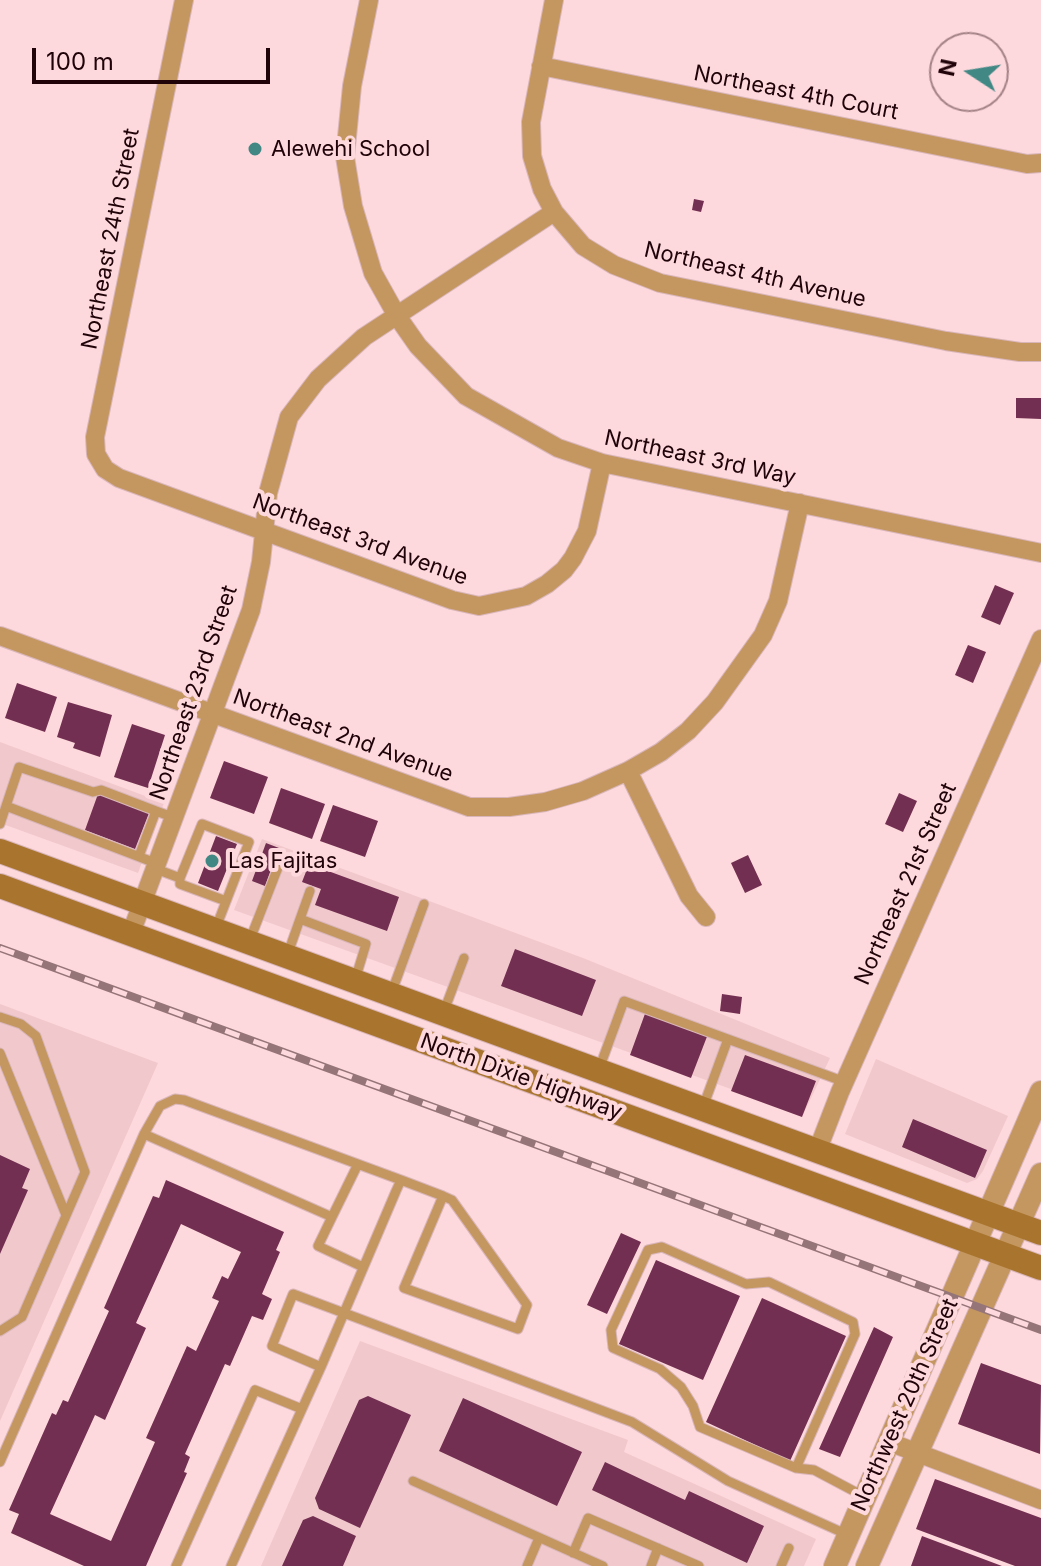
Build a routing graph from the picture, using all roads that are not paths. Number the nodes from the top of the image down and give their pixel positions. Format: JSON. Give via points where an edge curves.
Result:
{"nodes":[{"id":1,"x":184,"y":0,"type":"edge"},
{"id":2,"x":369,"y":0,"type":"edge"},
{"id":3,"x":554,"y":0,"type":"edge"},
{"id":4,"x":541,"y":66,"type":"junction"},
{"id":5,"x":1041,"y":163,"type":"edge"},
{"id":6,"x":554,"y":212,"type":"junction"},
{"id":7,"x":397,"y":316,"type":"junction"},
{"id":8,"x":1041,"y":352,"type":"edge"},
{"id":9,"x":602,"y":463,"type":"junction"},
{"id":10,"x":119,"y":478,"type":"joint"},
{"id":11,"x":800,"y":503,"type":"junction"},
{"id":12,"x":264,"y":531,"type":"junction"},
{"id":13,"x":1041,"y":553,"type":"edge"},
{"id":14,"x":0,"y":636,"type":"edge"},
{"id":15,"x":1041,"y":639,"type":"edge"},
{"id":16,"x":213,"y":714,"type":"junction"},
{"id":17,"x":628,"y":771,"type":"junction"},
{"id":18,"x":6,"y":806,"type":"junction"},
{"id":19,"x":156,"y":811,"type":"junction"},
{"id":20,"x":175,"y":818,"type":"junction"},
{"id":21,"x":0,"y":824,"type":"edge"},
{"id":22,"x":0,"y":851,"type":"edge"},
{"id":23,"x":139,"y":856,"type":"junction"},
{"id":24,"x":279,"y":865,"type":"dead end"},
{"id":25,"x":157,"y":867,"type":"junction"},
{"id":26,"x":180,"y":878,"type":"junction"},
{"id":27,"x":0,"y":886,"type":"edge"},
{"id":28,"x":310,"y":891,"type":"dead end"},
{"id":29,"x":226,"y":901,"type":"junction"},
{"id":30,"x":143,"y":903,"type":"junction"},
{"id":31,"x":424,"y":904,"type":"dead end"},
{"id":32,"x":706,"y":917,"type":"dead end"},
{"id":33,"x":300,"y":919,"type":"junction"},
{"id":34,"x":215,"y":930,"type":"junction"},
{"id":35,"x":131,"y":933,"type":"junction"},
{"id":36,"x":249,"y":942,"type":"junction"},
{"id":37,"x":287,"y":956,"type":"junction"},
{"id":38,"x":464,"y":958,"type":"dead end"},
{"id":39,"x":355,"y":980,"type":"junction"},
{"id":40,"x":391,"y":994,"type":"junction"},
{"id":41,"x":444,"y":1013,"type":"junction"},
{"id":42,"x":0,"y":1017,"type":"edge"},
{"id":43,"x":728,"y":1039,"type":"junction"},
{"id":44,"x":541,"y":1049,"type":"junction"},
{"id":45,"x":0,"y":1053,"type":"edge"},
{"id":46,"x":599,"y":1069,"type":"junction"},
{"id":47,"x":529,"y":1080,"type":"junction"},
{"id":48,"x":845,"y":1082,"type":"junction"},
{"id":49,"x":1041,"y":1092,"type":"edge"},
{"id":50,"x":702,"y":1107,"type":"junction"},
{"id":51,"x":144,"y":1134,"type":"junction"},
{"id":52,"x":818,"y":1149,"type":"junction"},
{"id":53,"x":358,"y":1164,"type":"junction"},
{"id":54,"x":1041,"y":1174,"type":"edge"},
{"id":55,"x":401,"y":1180,"type":"junction"},
{"id":56,"x":443,"y":1196,"type":"junction"},
{"id":57,"x":988,"y":1213,"type":"junction"},
{"id":58,"x":66,"y":1215,"type":"junction"},
{"id":59,"x":332,"y":1217,"type":"junction"},
{"id":60,"x":1030,"y":1229,"type":"edge"},
{"id":61,"x":976,"y":1244,"type":"junction"},
{"id":62,"x":1004,"y":1255,"type":"junction"},
{"id":63,"x":363,"y":1267,"type":"junction"},
{"id":64,"x":1041,"y":1268,"type":"edge"},
{"id":65,"x":344,"y":1313,"type":"junction"},
{"id":66,"x":0,"y":1331,"type":"edge"},
{"id":67,"x":321,"y":1367,"type":"junction"},
{"id":68,"x":302,"y":1409,"type":"junction"},
{"id":69,"x":889,"y":1442,"type":"junction"},
{"id":70,"x":918,"y":1453,"type":"junction"},
{"id":71,"x":0,"y":1462,"type":"edge"},
{"id":72,"x":796,"y":1468,"type":"junction"},
{"id":73,"x":413,"y":1481,"type":"dead end"},
{"id":74,"x":865,"y":1497,"type":"junction"},
{"id":75,"x":1041,"y":1500,"type":"edge"},
{"id":76,"x":848,"y":1535,"type":"junction"},
{"id":77,"x":539,"y":1538,"type":"junction"},
{"id":78,"x":658,"y":1548,"type":"junction"},
{"id":79,"x":789,"y":1548,"type":"dead end"},
{"id":80,"x":573,"y":1553,"type":"junction"},
{"id":81,"x":176,"y":1566,"type":"edge"},
{"id":82,"x":231,"y":1566,"type":"edge"},
{"id":83,"x":527,"y":1566,"type":"edge"},
{"id":84,"x":603,"y":1566,"type":"edge"},
{"id":85,"x":651,"y":1566,"type":"edge"},
{"id":86,"x":699,"y":1566,"type":"edge"},
{"id":87,"x":781,"y":1566,"type":"edge"},
{"id":88,"x":835,"y":1566,"type":"edge"},
{"id":89,"x":856,"y":1566,"type":"edge"},
{"id":90,"x":867,"y":1566,"type":"edge"}],
"edges":[{"from":1,"to":10,"type":"street","name":"Northeast 24th Street","via":[[95,437],[96,454]]},
{"from":2,"to":7,"type":"street","name":"Northeast 3rd Way","via":[[345,157],[373,273]]},
{"from":3,"to":4,"type":"street","name":"Northeast 4th Avenue"},
{"from":4,"to":5,"type":"street","name":"Northeast 4th Court"},
{"from":4,"to":6,"type":"street","name":"Northeast 4th Avenue","via":[[531,139],[536,173]]},
{"from":6,"to":7,"type":"street","name":"Northeast 23rd Street"},
{"from":6,"to":8,"type":"street","name":"Northeast 4th Avenue","via":[[583,246],[660,283],[946,341]]},
{"from":7,"to":9,"type":"street","name":"Northeast 3rd Way","via":[[466,396],[558,448]]},
{"from":7,"to":12,"type":"street","name":"Northeast 23rd Street","via":[[340,356],[289,417],[268,493]]},
{"from":9,"to":11,"type":"street","name":"Northeast 3rd Way"},
{"from":9,"to":12,"type":"street","name":"Northeast 3rd Avenue","via":[[587,531],[573,558],[547,584],[506,603],[479,606],[452,600]]},
{"from":10,"to":12,"type":"street","name":"Northeast 3rd Avenue"},
{"from":11,"to":13,"type":"street","name":"Northeast 3rd Way"},
{"from":11,"to":17,"type":"street","name":"Northeast 2nd Avenue","via":[[778,601],[763,635],[688,731]]},
{"from":12,"to":16,"type":"street","name":"Northeast 23rd Street","via":[[251,610]]},
{"from":14,"to":16,"type":"street","name":"Northeast 2nd Avenue"},
{"from":15,"to":48,"type":"street","name":"Northeast 21st Street"},
{"from":16,"to":17,"type":"street","name":"Northeast 2nd Avenue","via":[[469,807],[545,802]]},
{"from":16,"to":20,"type":"street","name":"Northeast 23rd Street"},
{"from":17,"to":32,"type":"street","via":[[689,896]]},
{"from":18,"to":19,"type":"lane","via":[[19,767]]},
{"from":18,"to":21,"type":"lane"},
{"from":18,"to":23,"type":"lane"},
{"from":19,"to":20,"type":"lane"},
{"from":19,"to":23,"type":"lane"},
{"from":20,"to":25,"type":"street","name":"Northeast 23rd Street"},
{"from":22,"to":30,"type":"main road","name":"North Dixie Highway"},
{"from":23,"to":25,"type":"lane"},
{"from":24,"to":36,"type":"lane"},
{"from":25,"to":26,"type":"lane"},
{"from":25,"to":30,"type":"street","name":"Northeast 23rd Street"},
{"from":26,"to":29,"type":"lane","via":[[180,884]]},
{"from":26,"to":29,"type":"lane","via":[[202,824],[249,842]]},
{"from":27,"to":35,"type":"main road","name":"North Dixie Highway"},
{"from":28,"to":33,"type":"lane"},
{"from":29,"to":34,"type":"lane"},
{"from":30,"to":34,"type":"main road","name":"North Dixie Highway"},
{"from":30,"to":35,"type":"street","name":"Northeast 23rd Street"},
{"from":31,"to":40,"type":"lane"},
{"from":33,"to":37,"type":"lane"},
{"from":33,"to":39,"type":"lane","via":[[366,944]]},
{"from":34,"to":36,"type":"main road","name":"North Dixie Highway"},
{"from":35,"to":47,"type":"main road","name":"North Dixie Highway"},
{"from":36,"to":37,"type":"main road","name":"North Dixie Highway"},
{"from":37,"to":39,"type":"main road","name":"North Dixie Highway"},
{"from":38,"to":41,"type":"lane"},
{"from":39,"to":40,"type":"main road","name":"North Dixie Highway"},
{"from":40,"to":41,"type":"main road","name":"North Dixie Highway"},
{"from":41,"to":44,"type":"main road","name":"North Dixie Highway"},
{"from":42,"to":58,"type":"lane","via":[[36,1036],[85,1172]]},
{"from":43,"to":46,"type":"lane","via":[[624,1001]]},
{"from":43,"to":48,"type":"lane"},
{"from":43,"to":50,"type":"lane"},
{"from":44,"to":46,"type":"main road","name":"North Dixie Highway"},
{"from":44,"to":47,"type":"main road"},
{"from":45,"to":58,"type":"lane"},
{"from":46,"to":50,"type":"main road","name":"North Dixie Highway"},
{"from":47,"to":61,"type":"main road","name":"North Dixie Highway"},
{"from":48,"to":52,"type":"street","name":"Northeast 21st Street"},
{"from":49,"to":57,"type":"street","name":"Northwest 20th Street"},
{"from":50,"to":52,"type":"main road","name":"North Dixie Highway"},
{"from":51,"to":53,"type":"lane","via":[[160,1106],[184,1100]]},
{"from":51,"to":59,"type":"lane"},
{"from":51,"to":71,"type":"lane"},
{"from":52,"to":57,"type":"main road","name":"North Dixie Highway"},
{"from":53,"to":55,"type":"lane"},
{"from":53,"to":59,"type":"lane"},
{"from":54,"to":60,"type":"street","name":"Northwest 20th Street"},
{"from":55,"to":56,"type":"lane"},
{"from":55,"to":63,"type":"lane"},
{"from":56,"to":56,"type":"lane","via":[[452,1200],[527,1305],[518,1329],[404,1288]]},
{"from":57,"to":60,"type":"main road","name":"North Dixie Highway"},
{"from":57,"to":61,"type":"street","name":"Northwest 20th Street"},
{"from":58,"to":66,"type":"lane","via":[[22,1317]]},
{"from":59,"to":63,"type":"lane","via":[[318,1246]]},
{"from":60,"to":62,"type":"street","name":"Northwest 20th Street"},
{"from":61,"to":62,"type":"main road","name":"North Dixie Highway"},
{"from":61,"to":69,"type":"street","name":"Northwest 20th Street"},
{"from":62,"to":64,"type":"main road","name":"North Dixie Highway"},
{"from":62,"to":70,"type":"street","name":"Northwest 20th Street"},
{"from":63,"to":65,"type":"lane"},
{"from":65,"to":67,"type":"lane"},
{"from":65,"to":67,"type":"lane","via":[[293,1294],[272,1346]]},
{"from":65,"to":76,"type":"lane","via":[[632,1422],[728,1481]]},
{"from":67,"to":68,"type":"lane"},
{"from":68,"to":81,"type":"lane","via":[[255,1390]]},
{"from":68,"to":82,"type":"lane"},
{"from":69,"to":70,"type":"street"},
{"from":69,"to":74,"type":"street","name":"Northwest 20th Street"},
{"from":70,"to":75,"type":"street"},
{"from":70,"to":90,"type":"street","name":"Northwest 20th Street"},
{"from":72,"to":72,"type":"lane","via":[[700,1427],[681,1387],[660,1369],[613,1348],[611,1330],[648,1250],[662,1247],[746,1284],[769,1282],[853,1322],[855,1334]]},
{"from":72,"to":74,"type":"lane","via":[[814,1470]]},
{"from":73,"to":77,"type":"lane"},
{"from":74,"to":76,"type":"street","name":"Northwest 20th Street"},
{"from":76,"to":88,"type":"street","name":"Northwest 20th Street"},
{"from":76,"to":89,"type":"street"},
{"from":77,"to":80,"type":"lane"},
{"from":77,"to":83,"type":"lane"},
{"from":78,"to":80,"type":"lane","via":[[588,1518]]},
{"from":78,"to":85,"type":"lane"},
{"from":78,"to":86,"type":"lane"},
{"from":79,"to":87,"type":"lane"},
{"from":80,"to":84,"type":"lane"}]}
